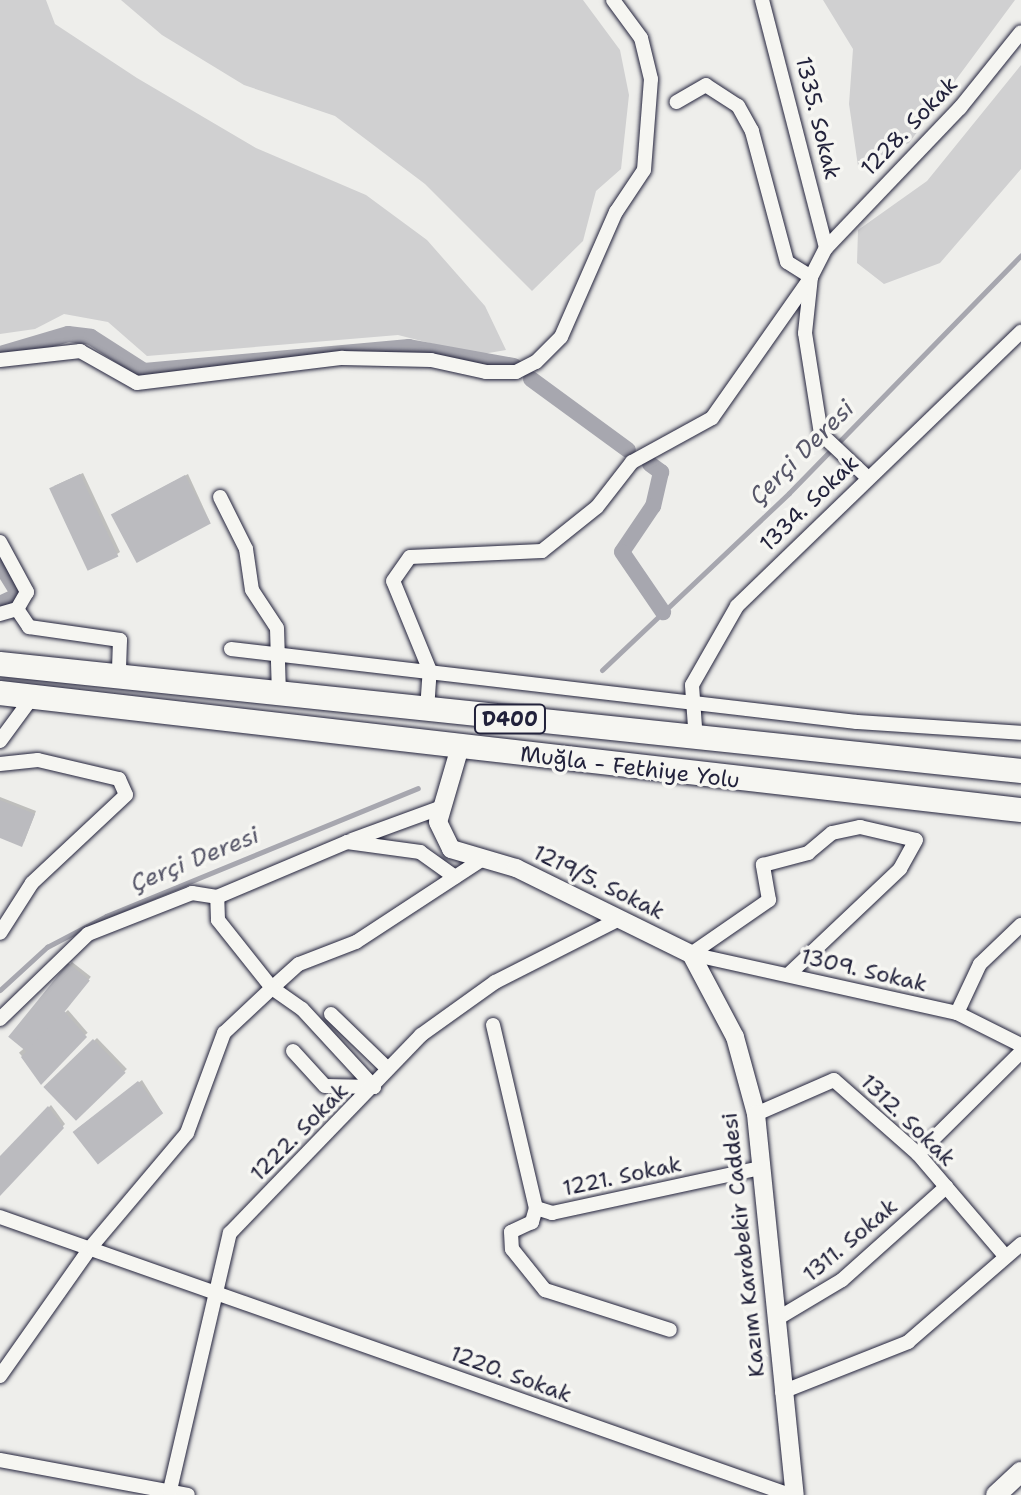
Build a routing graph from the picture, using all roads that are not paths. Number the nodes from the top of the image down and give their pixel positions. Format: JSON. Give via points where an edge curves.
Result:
{"nodes":[{"id":1,"x":613,"y":0,"type":"edge"},
{"id":2,"x":762,"y":0,"type":"edge"},
{"id":3,"x":1021,"y":32,"type":"edge"},
{"id":4,"x":677,"y":102,"type":"dead end"},
{"id":5,"x":826,"y":248,"type":"junction"},
{"id":6,"x":811,"y":277,"type":"junction"},
{"id":7,"x":1021,"y":332,"type":"edge"},
{"id":8,"x":0,"y":360,"type":"edge"},
{"id":9,"x":867,"y":477,"type":"junction"},
{"id":10,"x":220,"y":497,"type":"dead end"},
{"id":11,"x":0,"y":542,"type":"edge"},
{"id":12,"x":17,"y":609,"type":"junction"},
{"id":13,"x":0,"y":614,"type":"edge"},
{"id":14,"x":231,"y":649,"type":"dead end"},
{"id":15,"x":278,"y":653,"type":"junction"},
{"id":16,"x":0,"y":664,"type":"edge"},
{"id":17,"x":430,"y":671,"type":"junction"},
{"id":18,"x":119,"y":678,"type":"junction"},
{"id":19,"x":0,"y":693,"type":"edge"},
{"id":20,"x":279,"y":696,"type":"junction"},
{"id":21,"x":31,"y":699,"type":"junction"},
{"id":22,"x":693,"y":703,"type":"junction"},
{"id":23,"x":427,"y":710,"type":"junction"},
{"id":24,"x":1021,"y":733,"type":"edge"},
{"id":25,"x":0,"y":741,"type":"edge"},
{"id":26,"x":696,"y":741,"type":"junction"},
{"id":27,"x":460,"y":747,"type":"junction"},
{"id":28,"x":0,"y":764,"type":"edge"},
{"id":29,"x":1021,"y":771,"type":"edge"},
{"id":30,"x":442,"y":807,"type":"junction"},
{"id":31,"x":1021,"y":810,"type":"edge"},
{"id":32,"x":347,"y":842,"type":"junction"},
{"id":33,"x":480,"y":861,"type":"junction"},
{"id":34,"x":455,"y":877,"type":"junction"},
{"id":35,"x":217,"y":897,"type":"junction"},
{"id":36,"x":619,"y":919,"type":"junction"},
{"id":37,"x":1021,"y":925,"type":"edge"},
{"id":38,"x":0,"y":933,"type":"edge"},
{"id":39,"x":691,"y":954,"type":"junction"},
{"id":40,"x":788,"y":975,"type":"junction"},
{"id":41,"x":272,"y":988,"type":"junction"},
{"id":42,"x":957,"y":1013,"type":"junction"},
{"id":43,"x":331,"y":1014,"type":"dead end"},
{"id":44,"x":0,"y":1019,"type":"edge"},
{"id":45,"x":493,"y":1025,"type":"dead end"},
{"id":46,"x":1021,"y":1045,"type":"edge"},
{"id":47,"x":293,"y":1051,"type":"dead end"},
{"id":48,"x":1021,"y":1052,"type":"edge"},
{"id":49,"x":387,"y":1068,"type":"junction"},
{"id":50,"x":374,"y":1087,"type":"junction"},
{"id":51,"x":756,"y":1114,"type":"junction"},
{"id":52,"x":918,"y":1154,"type":"junction"},
{"id":53,"x":761,"y":1168,"type":"junction"},
{"id":54,"x":946,"y":1187,"type":"junction"},
{"id":55,"x":536,"y":1208,"type":"junction"},
{"id":56,"x":0,"y":1217,"type":"edge"},
{"id":57,"x":1021,"y":1244,"type":"edge"},
{"id":58,"x":91,"y":1247,"type":"junction"},
{"id":59,"x":1006,"y":1257,"type":"junction"},
{"id":60,"x":218,"y":1294,"type":"junction"},
{"id":61,"x":775,"y":1320,"type":"junction"},
{"id":62,"x":670,"y":1330,"type":"dead end"},
{"id":63,"x":0,"y":1376,"type":"edge"},
{"id":64,"x":782,"y":1392,"type":"junction"},
{"id":65,"x":0,"y":1460,"type":"edge"},
{"id":66,"x":1021,"y":1472,"type":"edge"},
{"id":67,"x":170,"y":1490,"type":"junction"},
{"id":68,"x":188,"y":1495,"type":"edge"},
{"id":69,"x":792,"y":1495,"type":"edge"},
{"id":70,"x":996,"y":1495,"type":"edge"}],
"edges":[{"from":1,"to":8,"type":"street","via":[[641,38],[651,79],[644,170],[616,212],[561,337],[536,362],[516,372],[486,372],[431,360],[342,358],[137,383],[80,351]]},
{"from":2,"to":5,"type":"street","name":"1335. Sokak"},
{"from":3,"to":5,"type":"street","name":"1228. Sokak","via":[[960,108]]},
{"from":4,"to":6,"type":"street","via":[[706,85],[738,106],[752,131],[787,262]]},
{"from":5,"to":6,"type":"street","name":"1228. Sokak"},
{"from":6,"to":9,"type":"street","via":[[805,333],[821,434]]},
{"from":6,"to":17,"type":"street","via":[[712,418],[632,462],[597,507],[542,551],[410,557],[393,581]]},
{"from":7,"to":9,"type":"street","name":"1334. Sokak"},
{"from":9,"to":22,"type":"street","name":"1334. Sokak","via":[[737,606],[692,685]]},
{"from":10,"to":15,"type":"street","via":[[246,549],[252,590],[277,628]]},
{"from":11,"to":12,"type":"street","via":[[27,592]]},
{"from":12,"to":13,"type":"street"},
{"from":12,"to":18,"type":"street","via":[[29,627],[120,640]]},
{"from":14,"to":15,"type":"street"},
{"from":15,"to":17,"type":"street"},
{"from":15,"to":20,"type":"street"},
{"from":16,"to":18,"type":"highway","name":"Muğla - Fethiye Yolu","number":"D400"},
{"from":17,"to":22,"type":"street"},
{"from":17,"to":23,"type":"street"},
{"from":18,"to":20,"type":"highway","name":"Muğla - Fethiye Yolu","number":"D400"},
{"from":19,"to":21,"type":"highway","name":"Muğla - Fethiye Yolu","number":"D400"},
{"from":20,"to":23,"type":"highway","name":"Muğla - Fethiye Yolu","number":"D400"},
{"from":21,"to":25,"type":"street"},
{"from":21,"to":27,"type":"highway","name":"Muğla - Fethiye Yolu","number":"D400"},
{"from":22,"to":24,"type":"street"},
{"from":22,"to":26,"type":"street","name":"1334. Sokak"},
{"from":23,"to":26,"type":"highway","name":"Muğla - Fethiye Yolu","number":"D400"},
{"from":26,"to":29,"type":"highway","name":"Muğla - Fethiye Yolu","number":"D400"},
{"from":27,"to":30,"type":"street","name":"1219/5. Sokak"},
{"from":27,"to":31,"type":"highway","name":"Muğla - Fethiye Yolu","number":"D400"},
{"from":28,"to":38,"type":"street","via":[[38,760],[119,779],[126,795],[32,883]]},
{"from":30,"to":32,"type":"street"},
{"from":30,"to":33,"type":"street","name":"1219/5. Sokak","via":[[440,835],[451,849]]},
{"from":32,"to":34,"type":"street","via":[[420,852]]},
{"from":32,"to":35,"type":"street"},
{"from":33,"to":34,"type":"street"},
{"from":33,"to":36,"type":"street","name":"1219/5. Sokak","via":[[516,868]]},
{"from":34,"to":41,"type":"street","via":[[356,942],[299,964]]},
{"from":35,"to":41,"type":"street","via":[[218,920]]},
{"from":35,"to":44,"type":"street","via":[[192,893],[88,934]]},
{"from":36,"to":39,"type":"street","name":"1219/5. Sokak"},
{"from":36,"to":49,"type":"street","name":"1222. Sokak","via":[[495,982]]},
{"from":37,"to":42,"type":"street","via":[[980,964]]},
{"from":39,"to":40,"type":"street","name":"1309. Sokak"},
{"from":39,"to":40,"type":"street","via":[[769,900],[763,865],[860,827],[916,840],[900,869]]},
{"from":39,"to":51,"type":"street","name":"Kazım Karabekir Caddesi","via":[[735,1037]]},
{"from":40,"to":42,"type":"street","name":"1309. Sokak"},
{"from":41,"to":50,"type":"street","via":[[302,1009]]},
{"from":41,"to":58,"type":"street","via":[[224,1033],[187,1133]]},
{"from":42,"to":46,"type":"street","name":"1309. Sokak"},
{"from":43,"to":49,"type":"street"},
{"from":45,"to":55,"type":"street","name":"1221. Sokak"},
{"from":47,"to":50,"type":"street","via":[[325,1086]]},
{"from":48,"to":52,"type":"street"},
{"from":49,"to":50,"type":"street","name":"1222. Sokak"},
{"from":50,"to":60,"type":"street","name":"1222. Sokak","via":[[230,1233]]},
{"from":51,"to":52,"type":"street","name":"1312. Sokak","via":[[834,1080]]},
{"from":51,"to":53,"type":"street","name":"Kazım Karabekir Caddesi"},
{"from":52,"to":54,"type":"street","name":"1312. Sokak"},
{"from":53,"to":55,"type":"street","name":"1221. Sokak","via":[[552,1213]]},
{"from":53,"to":61,"type":"street","name":"Kazım Karabekir Caddesi"},
{"from":54,"to":59,"type":"street","name":"1312. Sokak"},
{"from":54,"to":61,"type":"street","name":"1311. Sokak","via":[[842,1280]]},
{"from":55,"to":62,"type":"street","via":[[532,1222],[511,1232],[512,1249],[545,1290]]},
{"from":56,"to":58,"type":"street","name":"1220. Sokak"},
{"from":57,"to":59,"type":"street"},
{"from":58,"to":60,"type":"street","name":"1220. Sokak"},
{"from":58,"to":63,"type":"street"},
{"from":59,"to":64,"type":"street","via":[[908,1342]]},
{"from":60,"to":67,"type":"street","name":"1222. Sokak"},
{"from":60,"to":69,"type":"street","name":"1220. Sokak"},
{"from":61,"to":64,"type":"street","name":"Kazım Karabekir Caddesi"},
{"from":64,"to":69,"type":"street","name":"Kazım Karabekir Caddesi"},
{"from":65,"to":67,"type":"street"},
{"from":66,"to":70,"type":"main road"},
{"from":67,"to":68,"type":"street"}]}
